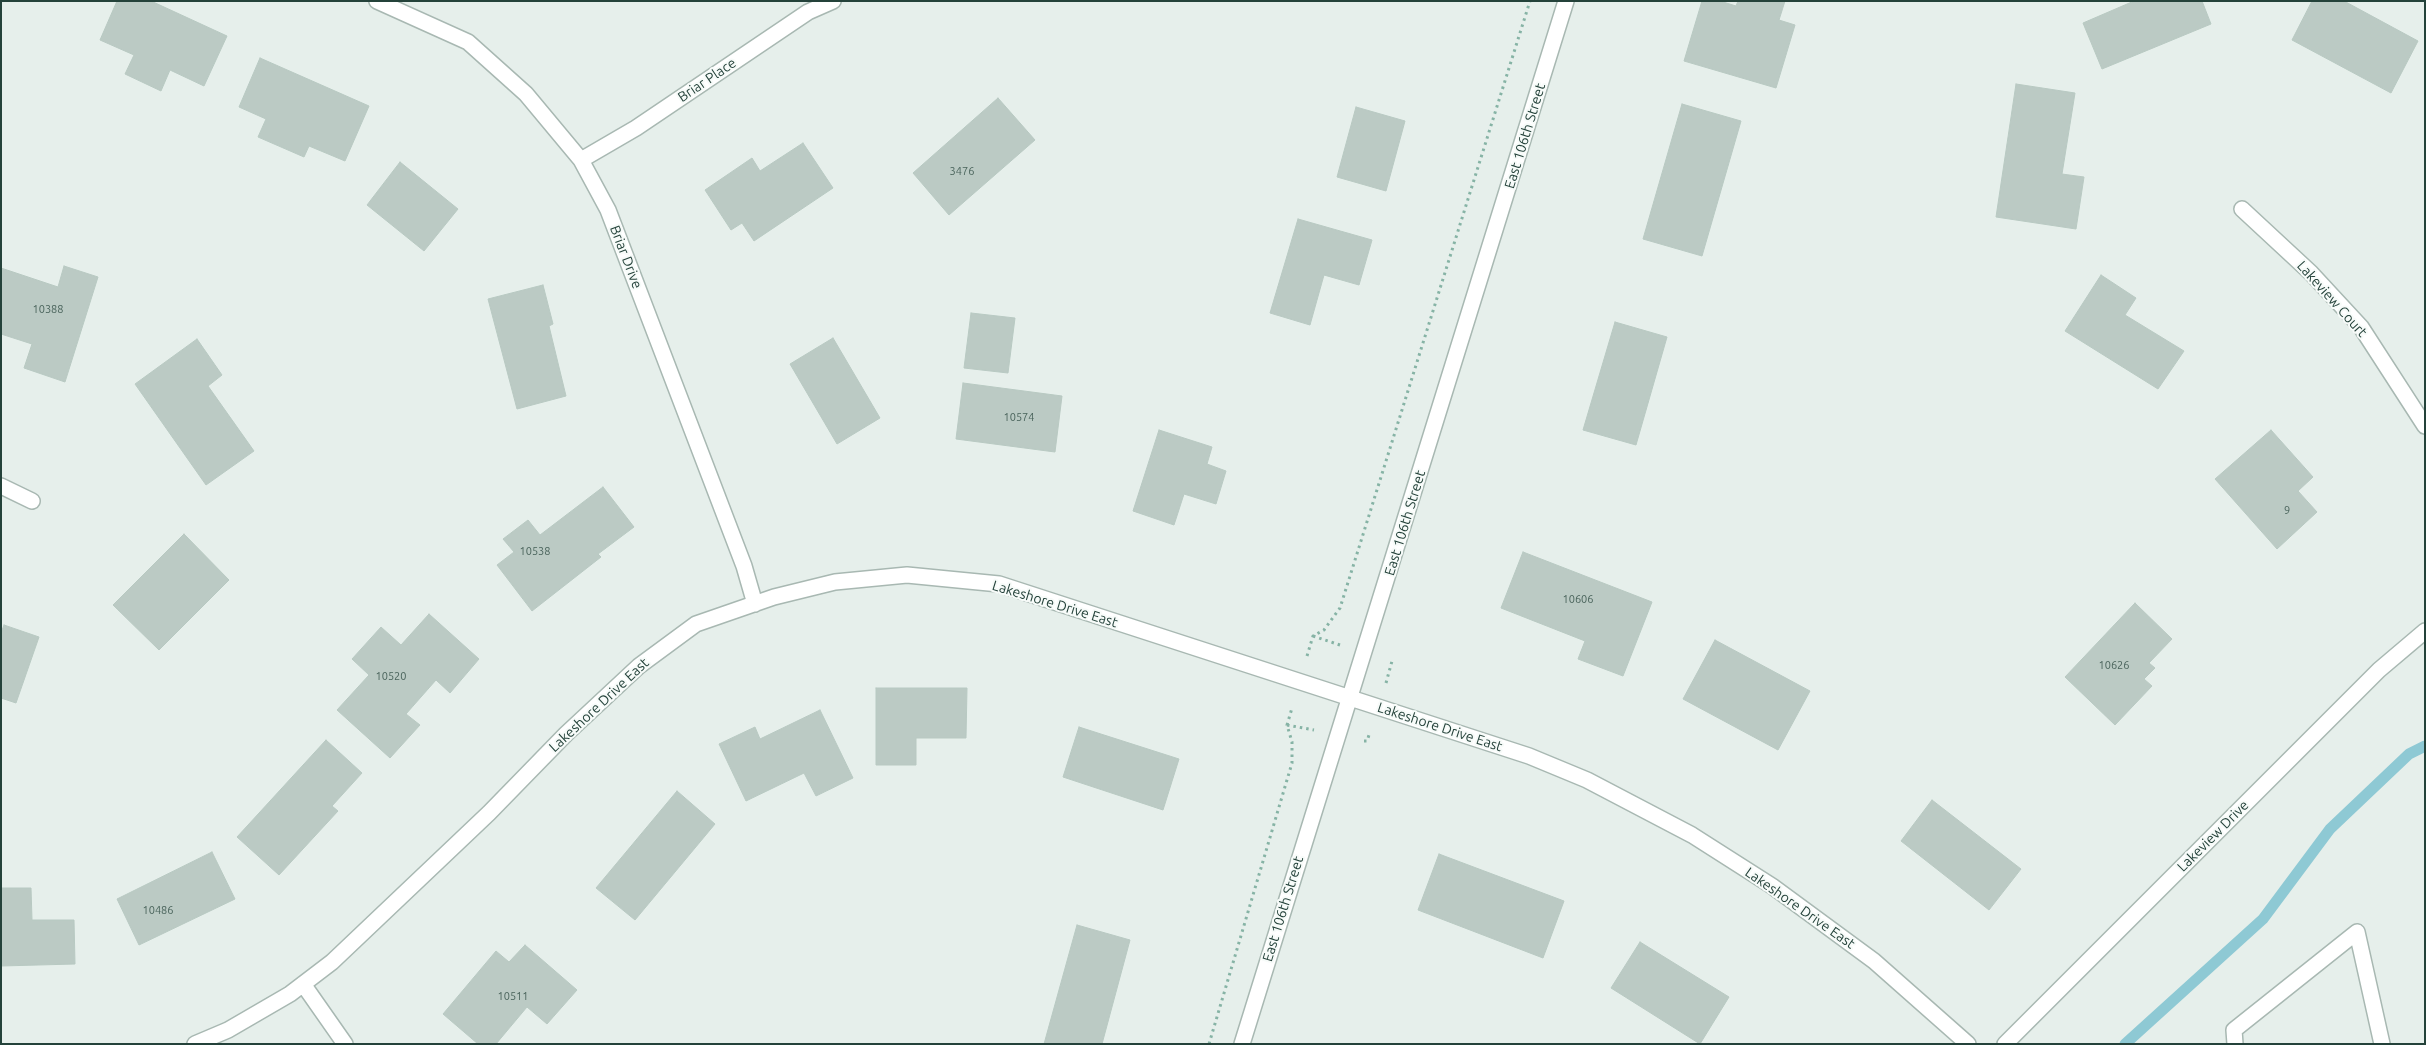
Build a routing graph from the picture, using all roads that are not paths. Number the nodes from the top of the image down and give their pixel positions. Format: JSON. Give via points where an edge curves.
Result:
{"nodes":[{"id":1,"x":377,"y":1,"type":"edge"},
{"id":2,"x":834,"y":1,"type":"edge"},
{"id":3,"x":1566,"y":1,"type":"edge"},
{"id":4,"x":581,"y":160,"type":"junction"},
{"id":5,"x":2242,"y":209,"type":"dead end"},
{"id":6,"x":2425,"y":426,"type":"edge"},
{"id":7,"x":1,"y":486,"type":"edge"},
{"id":8,"x":32,"y":501,"type":"dead end"},
{"id":9,"x":755,"y":604,"type":"junction"},
{"id":10,"x":2425,"y":631,"type":"edge"},
{"id":11,"x":1349,"y":697,"type":"junction"},
{"id":12,"x":303,"y":984,"type":"junction"},
{"id":13,"x":195,"y":1044,"type":"edge"},
{"id":14,"x":345,"y":1044,"type":"edge"},
{"id":15,"x":1242,"y":1044,"type":"edge"},
{"id":16,"x":1968,"y":1044,"type":"edge"},
{"id":17,"x":2005,"y":1044,"type":"edge"},
{"id":18,"x":2235,"y":1044,"type":"edge"},
{"id":19,"x":2382,"y":1044,"type":"edge"}],
"edges":[{"from":1,"to":4,"type":"street","name":"Briar Drive","via":[[468,42],[526,94]]},
{"from":2,"to":4,"type":"street","name":"Briar Place","via":[[808,12],[636,128]]},
{"from":3,"to":11,"type":"street","name":"East 106th Street"},
{"from":4,"to":9,"type":"street","name":"Briar Drive","via":[[608,210],[744,566]]},
{"from":5,"to":6,"type":"street","name":"Lakeview Court","via":[[2361,327]]},
{"from":7,"to":8,"type":"street"},
{"from":9,"to":11,"type":"street","name":"Lakeshore Drive East","via":[[835,582],[908,575],[999,584]]},
{"from":9,"to":12,"type":"street","name":"Lakeshore Drive East","via":[[696,624],[639,666],[332,962]]},
{"from":10,"to":17,"type":"street","name":"Lakeview Drive","via":[[2378,670]]},
{"from":11,"to":15,"type":"street","name":"East 106th Street"},
{"from":11,"to":16,"type":"street","name":"Lakeshore Drive East","via":[[1529,756],[1587,780],[1692,835],[1772,886],[1874,961]]},
{"from":12,"to":13,"type":"street","name":"Lakeshore Drive East","via":[[228,1030]]},
{"from":12,"to":14,"type":"street"},
{"from":18,"to":19,"type":"street","via":[[2234,1030],[2357,932]]}]}
